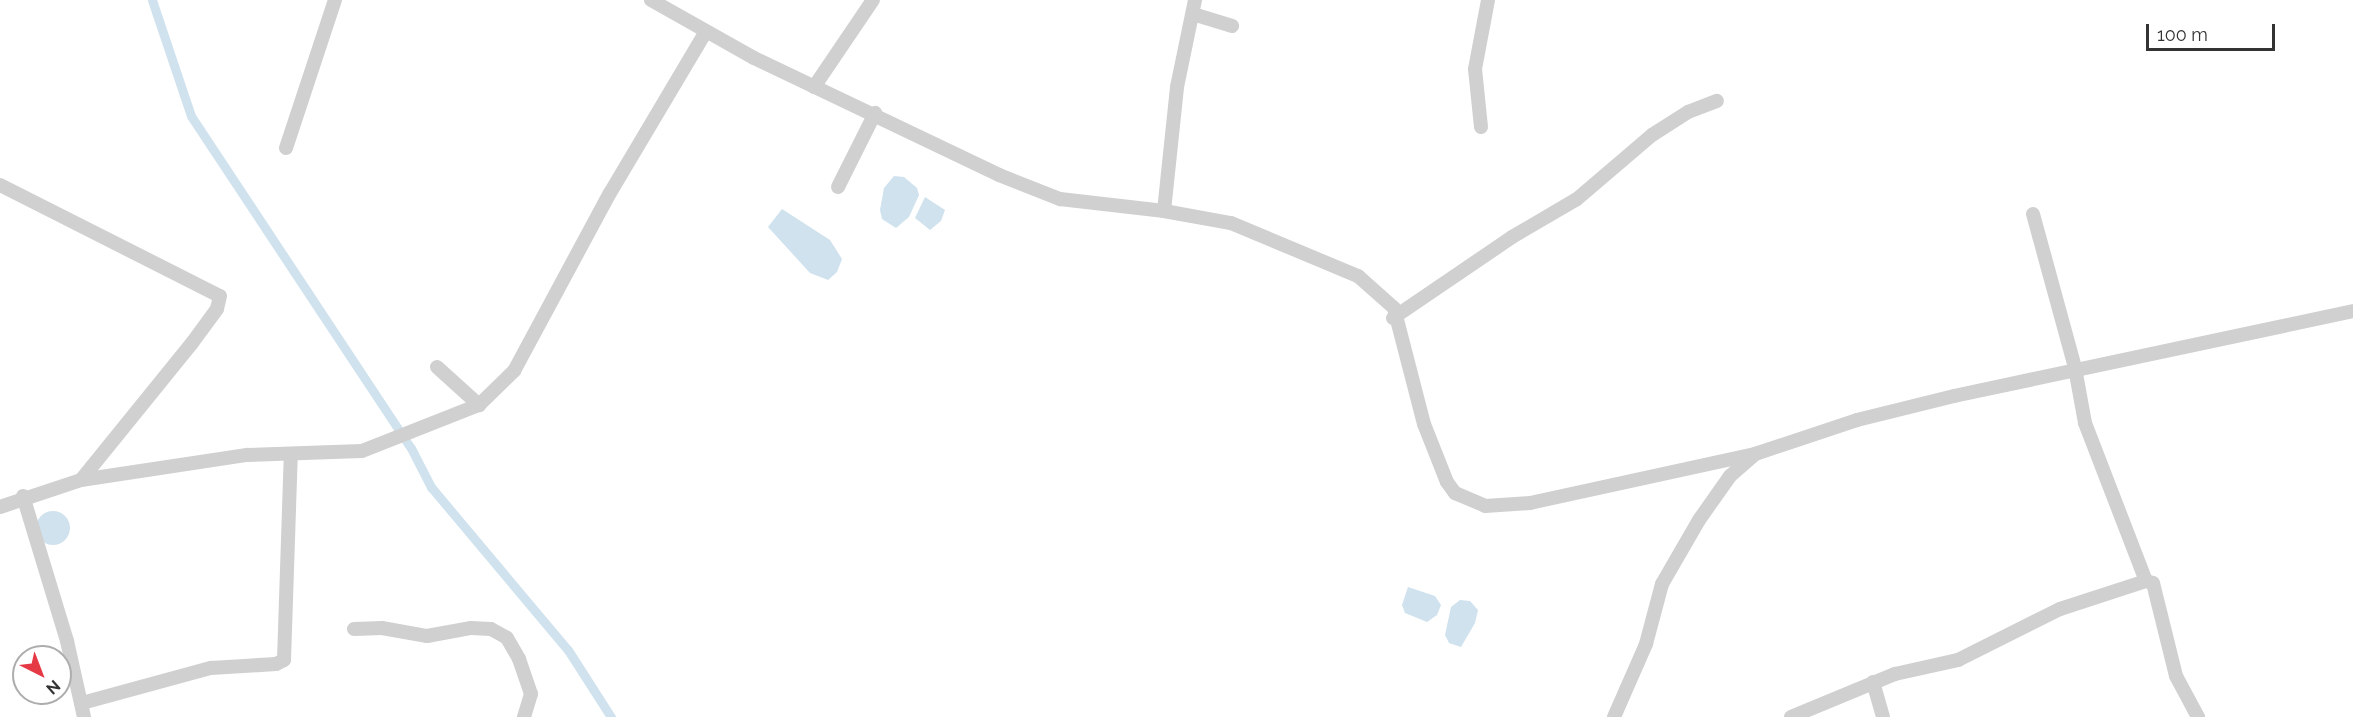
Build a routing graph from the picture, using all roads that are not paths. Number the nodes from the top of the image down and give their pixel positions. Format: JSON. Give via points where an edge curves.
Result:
{"nodes":[{"id":1,"x":335,"y":0,"type":"edge"},
{"id":2,"x":651,"y":0,"type":"edge"},
{"id":3,"x":873,"y":0,"type":"edge"},
{"id":4,"x":1488,"y":0,"type":"edge"},
{"id":5,"x":1194,"y":7,"type":"edge"},
{"id":6,"x":1232,"y":26,"type":"dead end"},
{"id":7,"x":705,"y":33,"type":"junction"},
{"id":8,"x":814,"y":87,"type":"junction"},
{"id":9,"x":1717,"y":101,"type":"dead end"},
{"id":10,"x":874,"y":113,"type":"junction"},
{"id":11,"x":1481,"y":127,"type":"dead end"},
{"id":12,"x":286,"y":148,"type":"dead end"},
{"id":13,"x":0,"y":185,"type":"edge"},
{"id":14,"x":838,"y":187,"type":"dead end"},
{"id":15,"x":1164,"y":211,"type":"junction"},
{"id":16,"x":2033,"y":214,"type":"dead end"},
{"id":17,"x":2353,"y":311,"type":"edge"},
{"id":18,"x":1393,"y":318,"type":"junction"},
{"id":19,"x":437,"y":367,"type":"dead end"},
{"id":20,"x":2074,"y":368,"type":"junction"},
{"id":21,"x":479,"y":405,"type":"junction"},
{"id":22,"x":291,"y":454,"type":"junction"},
{"id":23,"x":1755,"y":454,"type":"junction"},
{"id":24,"x":81,"y":480,"type":"junction"},
{"id":25,"x":28,"y":494,"type":"junction"},
{"id":26,"x":0,"y":496,"type":"edge"},
{"id":27,"x":0,"y":507,"type":"edge"},
{"id":28,"x":2146,"y":581,"type":"junction"},
{"id":29,"x":354,"y":629,"type":"dead end"},
{"id":30,"x":1873,"y":682,"type":"junction"},
{"id":31,"x":83,"y":710,"type":"edge"},
{"id":32,"x":524,"y":717,"type":"edge"},
{"id":33,"x":1614,"y":717,"type":"edge"},
{"id":34,"x":1791,"y":717,"type":"edge"},
{"id":35,"x":1883,"y":717,"type":"edge"},
{"id":36,"x":2198,"y":717,"type":"edge"}],
"edges":[{"from":1,"to":12,"type":"street"},
{"from":2,"to":7,"type":"street"},
{"from":3,"to":8,"type":"street"},
{"from":4,"to":11,"type":"street","via":[[1475,69]]},
{"from":5,"to":6,"type":"street"},
{"from":5,"to":15,"type":"street","via":[[1177,87]]},
{"from":7,"to":8,"type":"street"},
{"from":7,"to":21,"type":"street","via":[[610,193],[514,371]]},
{"from":8,"to":10,"type":"street"},
{"from":9,"to":18,"type":"street","via":[[1688,112],[1652,135],[1577,199],[1512,237]]},
{"from":10,"to":14,"type":"street"},
{"from":10,"to":15,"type":"street","via":[[999,175],[1060,199]]},
{"from":13,"to":24,"type":"street","via":[[220,296],[217,309],[192,343]]},
{"from":15,"to":18,"type":"street","via":[[1231,223],[1358,276],[1394,308]]},
{"from":16,"to":20,"type":"street"},
{"from":17,"to":20,"type":"street"},
{"from":18,"to":23,"type":"street","via":[[1424,424],[1447,482],[1465,498],[1485,506],[1530,503]]},
{"from":19,"to":21,"type":"street"},
{"from":20,"to":23,"type":"street","via":[[1857,420]]},
{"from":20,"to":28,"type":"street","via":[[2085,423]]},
{"from":21,"to":22,"type":"street","via":[[362,451]]},
{"from":22,"to":24,"type":"street","via":[[247,455]]},
{"from":22,"to":31,"type":"street","via":[[284,660],[276,664],[211,668]]},
{"from":23,"to":33,"type":"street","via":[[1730,476],[1662,584],[1646,644]]},
{"from":24,"to":25,"type":"street"},
{"from":25,"to":26,"type":"street"},
{"from":25,"to":27,"type":"street"},
{"from":25,"to":31,"type":"street"},
{"from":28,"to":30,"type":"street","via":[[2060,609],[1958,660]]},
{"from":28,"to":36,"type":"street","via":[[2153,584],[2176,676]]},
{"from":29,"to":32,"type":"street","via":[[382,628],[427,636],[471,628],[491,629],[507,638],[519,659],[531,694]]},
{"from":30,"to":34,"type":"street"},
{"from":30,"to":35,"type":"street"}]}
